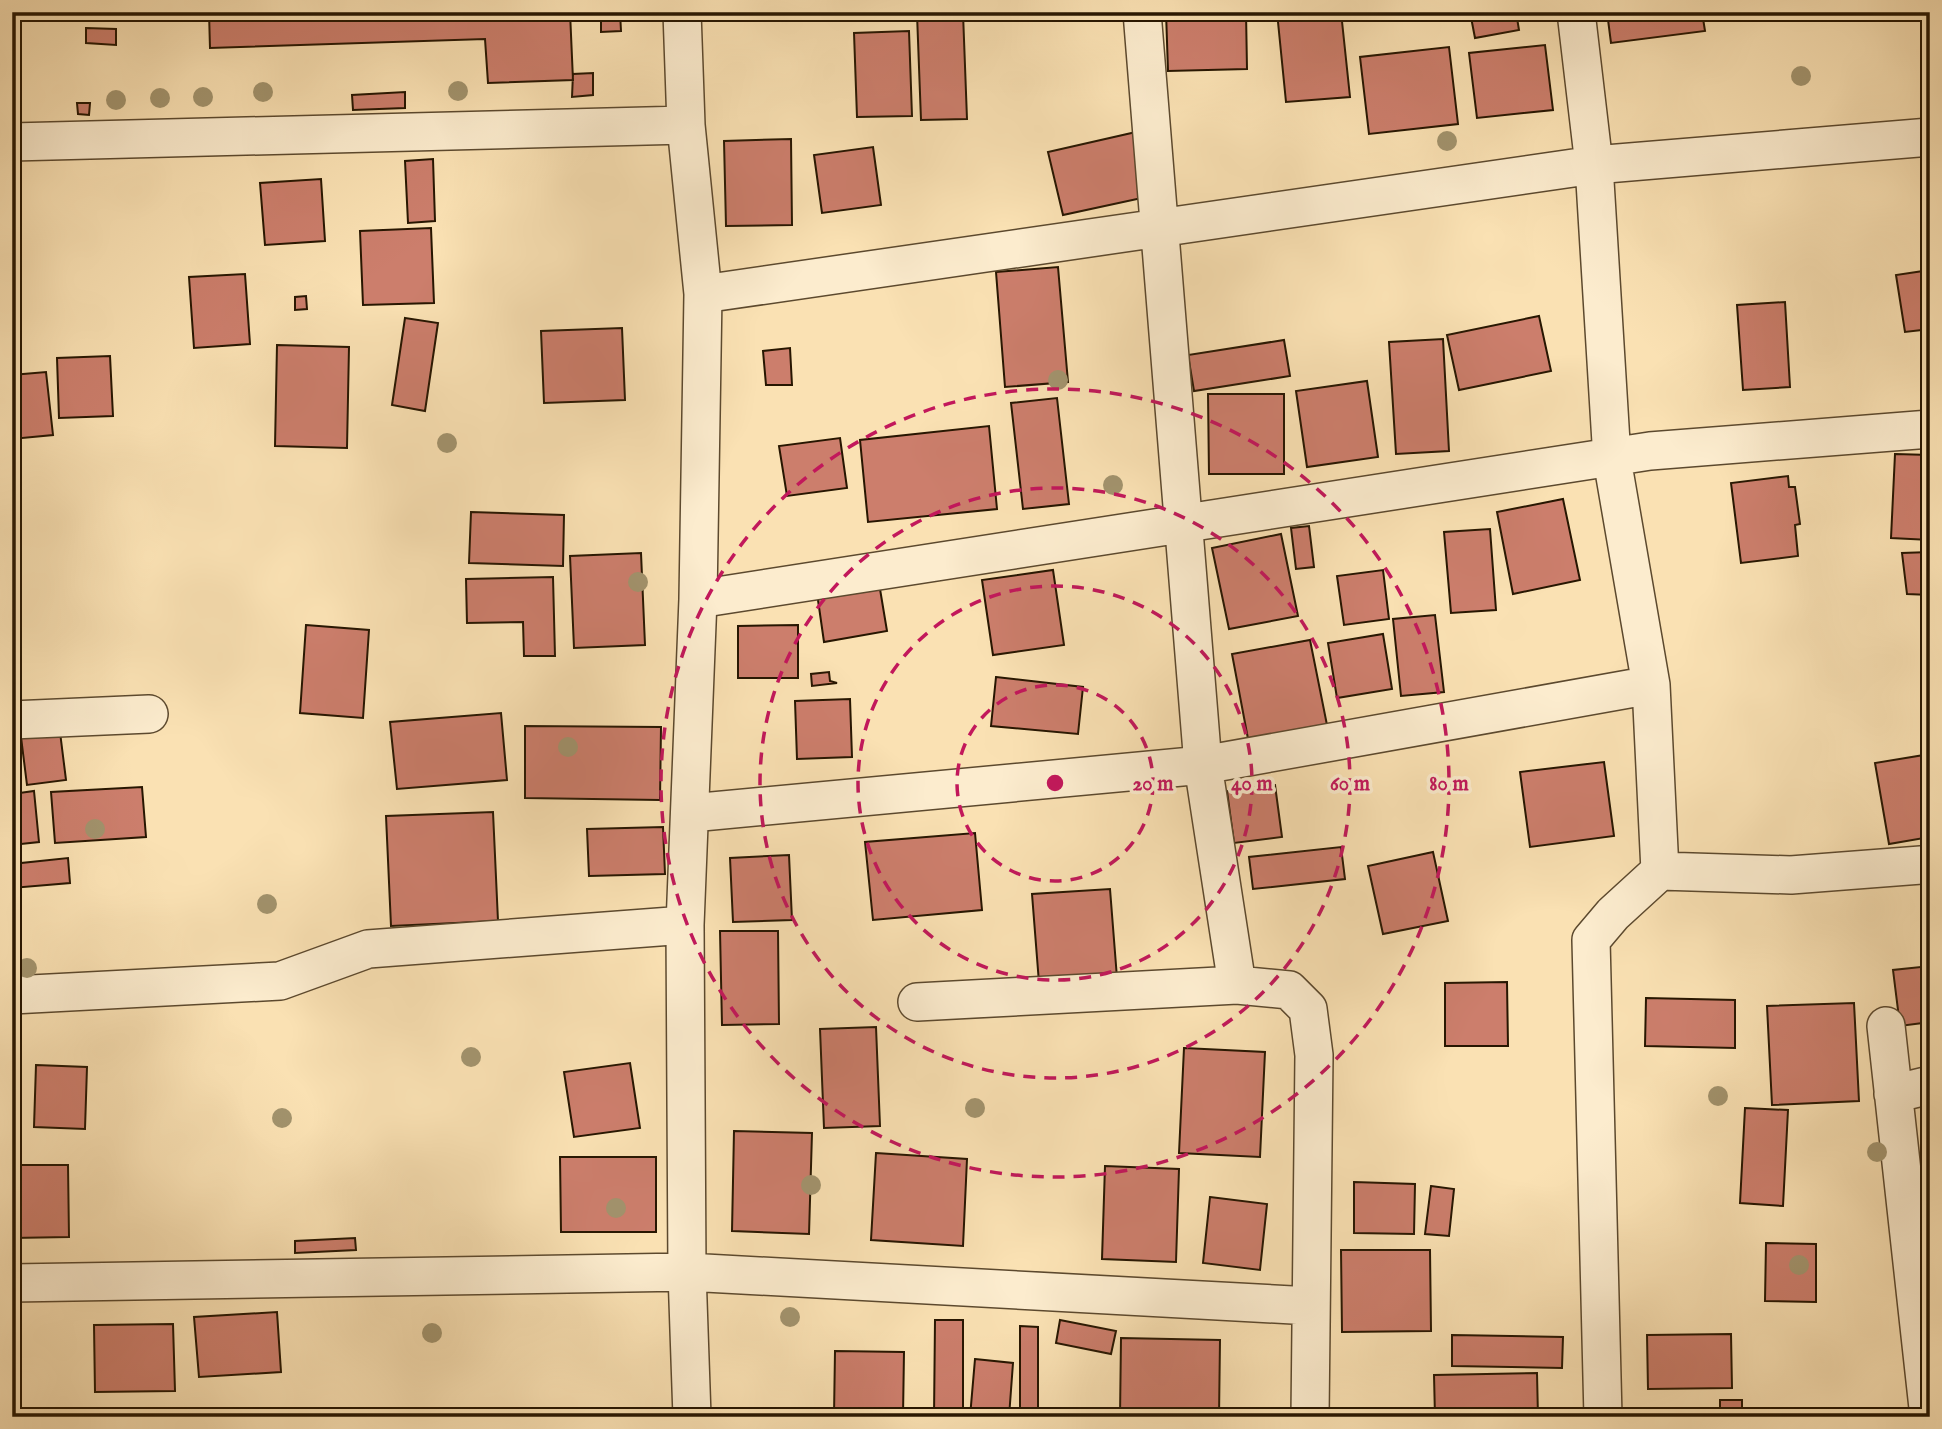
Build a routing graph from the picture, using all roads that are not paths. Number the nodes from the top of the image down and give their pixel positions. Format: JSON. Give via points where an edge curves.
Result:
{"nodes":[{"id":1,"x":682,"y":12,"type":"edge"},
{"id":2,"x":1142,"y":12,"type":"edge"},
{"id":3,"x":1576,"y":12,"type":"edge"},
{"id":4,"x":686,"y":124,"type":"junction"},
{"id":5,"x":1930,"y":137,"type":"edge"},
{"id":6,"x":12,"y":142,"type":"edge"},
{"id":7,"x":1594,"y":165,"type":"junction"},
{"id":8,"x":1161,"y":229,"type":"junction"},
{"id":9,"x":703,"y":294,"type":"junction"},
{"id":10,"x":1930,"y":429,"type":"edge"},
{"id":11,"x":1612,"y":459,"type":"junction"},
{"id":12,"x":1183,"y":525,"type":"junction"},
{"id":13,"x":698,"y":599,"type":"junction"},
{"id":14,"x":1651,"y":685,"type":"junction"},
{"id":15,"x":149,"y":714,"type":"dead end"},
{"id":16,"x":12,"y":720,"type":"edge"},
{"id":17,"x":1203,"y":765,"type":"junction"},
{"id":18,"x":691,"y":813,"type":"junction"},
{"id":19,"x":1921,"y":865,"type":"dead end"},
{"id":20,"x":1660,"y":871,"type":"junction"},
{"id":21,"x":685,"y":925,"type":"junction"},
{"id":22,"x":1237,"y":985,"type":"junction"},
{"id":23,"x":12,"y":995,"type":"edge"},
{"id":24,"x":918,"y":1002,"type":"dead end"},
{"id":25,"x":1886,"y":1026,"type":"dead end"},
{"id":26,"x":1930,"y":1085,"type":"edge"},
{"id":27,"x":1893,"y":1094,"type":"junction"},
{"id":28,"x":687,"y":1272,"type":"junction"},
{"id":29,"x":12,"y":1283,"type":"edge"},
{"id":30,"x":1311,"y":1306,"type":"junction"},
{"id":31,"x":1926,"y":1344,"type":"edge"},
{"id":32,"x":692,"y":1417,"type":"edge"},
{"id":33,"x":1310,"y":1417,"type":"edge"},
{"id":34,"x":1603,"y":1417,"type":"edge"},
{"id":35,"x":1929,"y":1417,"type":"edge"}],
"edges":[{"from":1,"to":4,"type":"street"},
{"from":2,"to":8,"type":"street"},
{"from":3,"to":7,"type":"street"},
{"from":4,"to":6,"type":"street"},
{"from":4,"to":9,"type":"street"},
{"from":5,"to":7,"type":"street"},
{"from":7,"to":8,"type":"street"},
{"from":7,"to":11,"type":"street"},
{"from":8,"to":9,"type":"street"},
{"from":8,"to":12,"type":"street"},
{"from":9,"to":13,"type":"street"},
{"from":10,"to":11,"type":"street","via":[[1704,445]]},
{"from":11,"to":12,"type":"street"},
{"from":11,"to":14,"type":"street"},
{"from":12,"to":13,"type":"street"},
{"from":12,"to":17,"type":"street"},
{"from":13,"to":18,"type":"street"},
{"from":14,"to":17,"type":"street"},
{"from":14,"to":20,"type":"street"},
{"from":15,"to":16,"type":"street"},
{"from":17,"to":18,"type":"street"},
{"from":17,"to":22,"type":"street"},
{"from":18,"to":21,"type":"street"},
{"from":19,"to":20,"type":"street","via":[[1791,875]]},
{"from":20,"to":34,"type":"street","via":[[1591,940]]},
{"from":21,"to":23,"type":"street","via":[[368,949],[280,981]]},
{"from":21,"to":28,"type":"street"},
{"from":22,"to":24,"type":"street"},
{"from":22,"to":30,"type":"street","via":[[1289,989],[1308,1009],[1314,1055]]},
{"from":25,"to":27,"type":"street"},
{"from":26,"to":27,"type":"street"},
{"from":27,"to":31,"type":"street"},
{"from":28,"to":29,"type":"street"},
{"from":28,"to":30,"type":"street"},
{"from":28,"to":32,"type":"street"},
{"from":30,"to":33,"type":"street"},
{"from":31,"to":35,"type":"street"}]}
